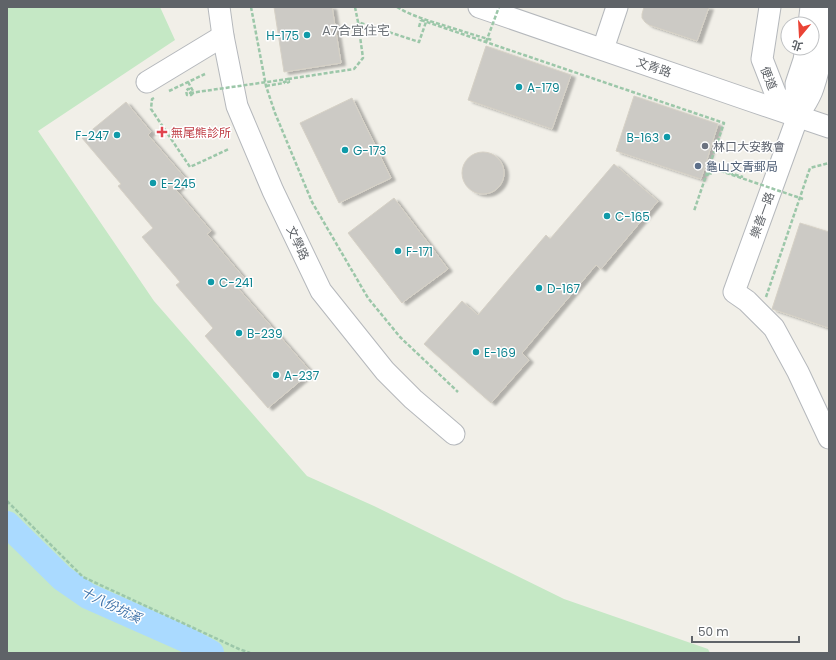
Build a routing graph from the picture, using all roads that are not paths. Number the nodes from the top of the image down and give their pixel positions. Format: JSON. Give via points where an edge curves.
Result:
{"nodes":[{"id":1,"x":219,"y":7,"type":"edge"},
{"id":2,"x":479,"y":7,"type":"edge"},
{"id":3,"x":618,"y":7,"type":"edge"},
{"id":4,"x":770,"y":7,"type":"edge"},
{"id":5,"x":826,"y":7,"type":"edge"},
{"id":6,"x":223,"y":36,"type":"junction"},
{"id":7,"x":603,"y":49,"type":"junction"},
{"id":8,"x":805,"y":56,"type":"edge"},
{"id":9,"x":153,"y":89,"type":"road end"},
{"id":10,"x":798,"y":116,"type":"junction"},
{"id":11,"x":829,"y":126,"type":"edge"},
{"id":12,"x":454,"y":434,"type":"dead end"},
{"id":13,"x":829,"y":438,"type":"edge"}],
"edges":[{"from":1,"to":6,"type":"street","name":"文學路"},
{"from":2,"to":7,"type":"street","name":"文青路"},
{"from":3,"to":7,"type":"street"},
{"from":4,"to":10,"type":"street","name":"便道","via":[[762,59],[776,95]]},
{"from":5,"to":10,"type":"street","name":"樂善一路","via":[[818,69],[812,90]]},
{"from":6,"to":9,"type":"street"},
{"from":6,"to":12,"type":"street","name":"文學路","via":[[237,106],[273,191],[321,291],[385,371],[413,400]]},
{"from":7,"to":10,"type":"street","name":"文青路"},
{"from":8,"to":10,"type":"street","via":[[796,84]]},
{"from":10,"to":11,"type":"street","name":"文青路"},
{"from":10,"to":13,"type":"street","name":"樂善一路","via":[[734,292],[747,301],[774,328]]}]}
